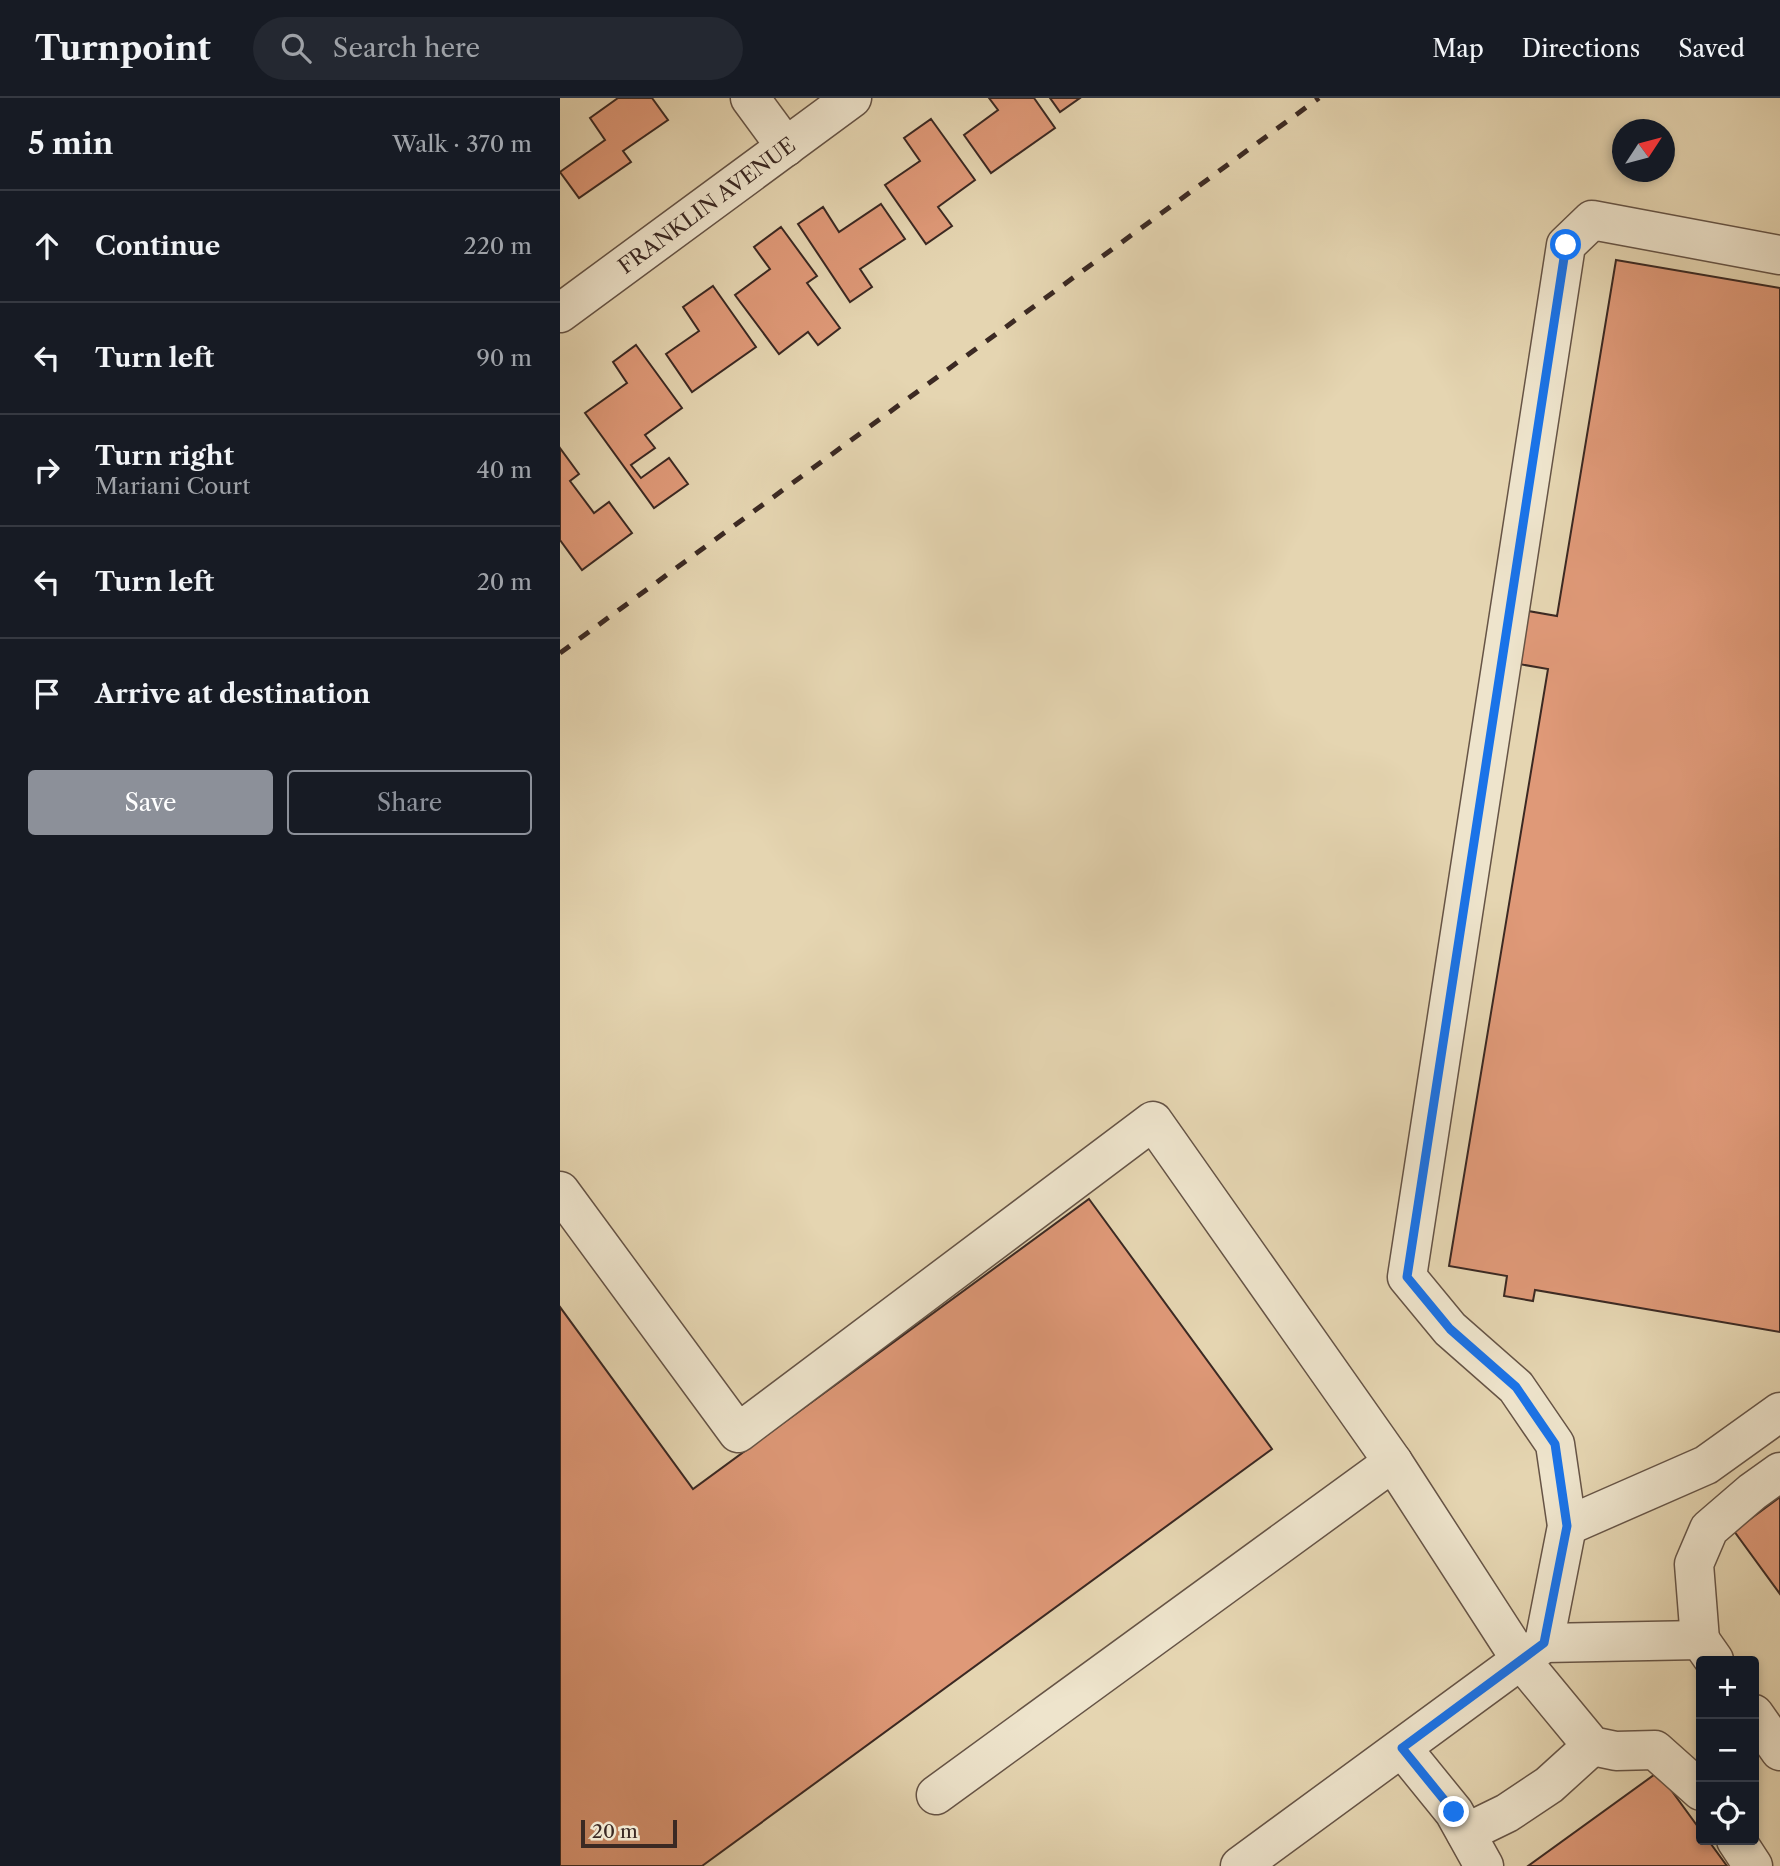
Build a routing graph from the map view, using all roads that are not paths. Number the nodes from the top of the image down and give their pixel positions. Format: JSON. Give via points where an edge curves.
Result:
{"nodes":[{"id":1,"x":750,"y":98,"type":"edge"},
{"id":2,"x":852,"y":98,"type":"edge"},
{"id":3,"x":786,"y":147,"type":"junction"},
{"id":4,"x":1780,"y":255,"type":"edge"},
{"id":5,"x":560,"y":313,"type":"edge"},
{"id":6,"x":560,"y":1191,"type":"edge"},
{"id":7,"x":1780,"y":1412,"type":"edge"},
{"id":8,"x":1393,"y":1462,"type":"junction"},
{"id":9,"x":1780,"y":1472,"type":"edge"},
{"id":10,"x":1567,"y":1526,"type":"junction"},
{"id":11,"x":1708,"y":1651,"type":"edge"},
{"id":12,"x":1532,"y":1652,"type":"junction"},
{"id":13,"x":1758,"y":1719,"type":"edge"},
{"id":14,"x":1592,"y":1746,"type":"junction"},
{"id":15,"x":1402,"y":1748,"type":"junction"},
{"id":16,"x":1780,"y":1751,"type":"edge"},
{"id":17,"x":1696,"y":1787,"type":"edge"},
{"id":18,"x":936,"y":1795,"type":"dead end"},
{"id":19,"x":1466,"y":1833,"type":"junction"},
{"id":20,"x":1739,"y":1845,"type":"edge"},
{"id":21,"x":1240,"y":1866,"type":"edge"},
{"id":22,"x":1484,"y":1866,"type":"edge"},
{"id":23,"x":1753,"y":1866,"type":"edge"}],
"edges":[{"from":1,"to":3,"type":"street"},
{"from":2,"to":3,"type":"street","name":"FRANKLIN AVENUE"},
{"from":3,"to":5,"type":"street","name":"FRANKLIN AVENUE"},
{"from":4,"to":10,"type":"street","via":[[1592,220],[1566,245],[1407,1277],[1450,1329],[1516,1387],[1555,1444]]},
{"from":6,"to":8,"type":"street","via":[[738,1433],[1153,1121]]},
{"from":7,"to":10,"type":"street","via":[[1706,1465]]},
{"from":8,"to":12,"type":"street"},
{"from":8,"to":18,"type":"street"},
{"from":9,"to":11,"type":"street","via":[[1709,1529],[1694,1564]]},
{"from":10,"to":12,"type":"street"},
{"from":11,"to":12,"type":"street"},
{"from":12,"to":14,"type":"street"},
{"from":12,"to":15,"type":"street"},
{"from":13,"to":16,"type":"street"},
{"from":14,"to":17,"type":"street","via":[[1655,1750]]},
{"from":14,"to":19,"type":"street","via":[[1549,1785]]},
{"from":15,"to":19,"type":"street"},
{"from":15,"to":21,"type":"street"},
{"from":19,"to":22,"type":"street"},
{"from":20,"to":23,"type":"street"}]}
